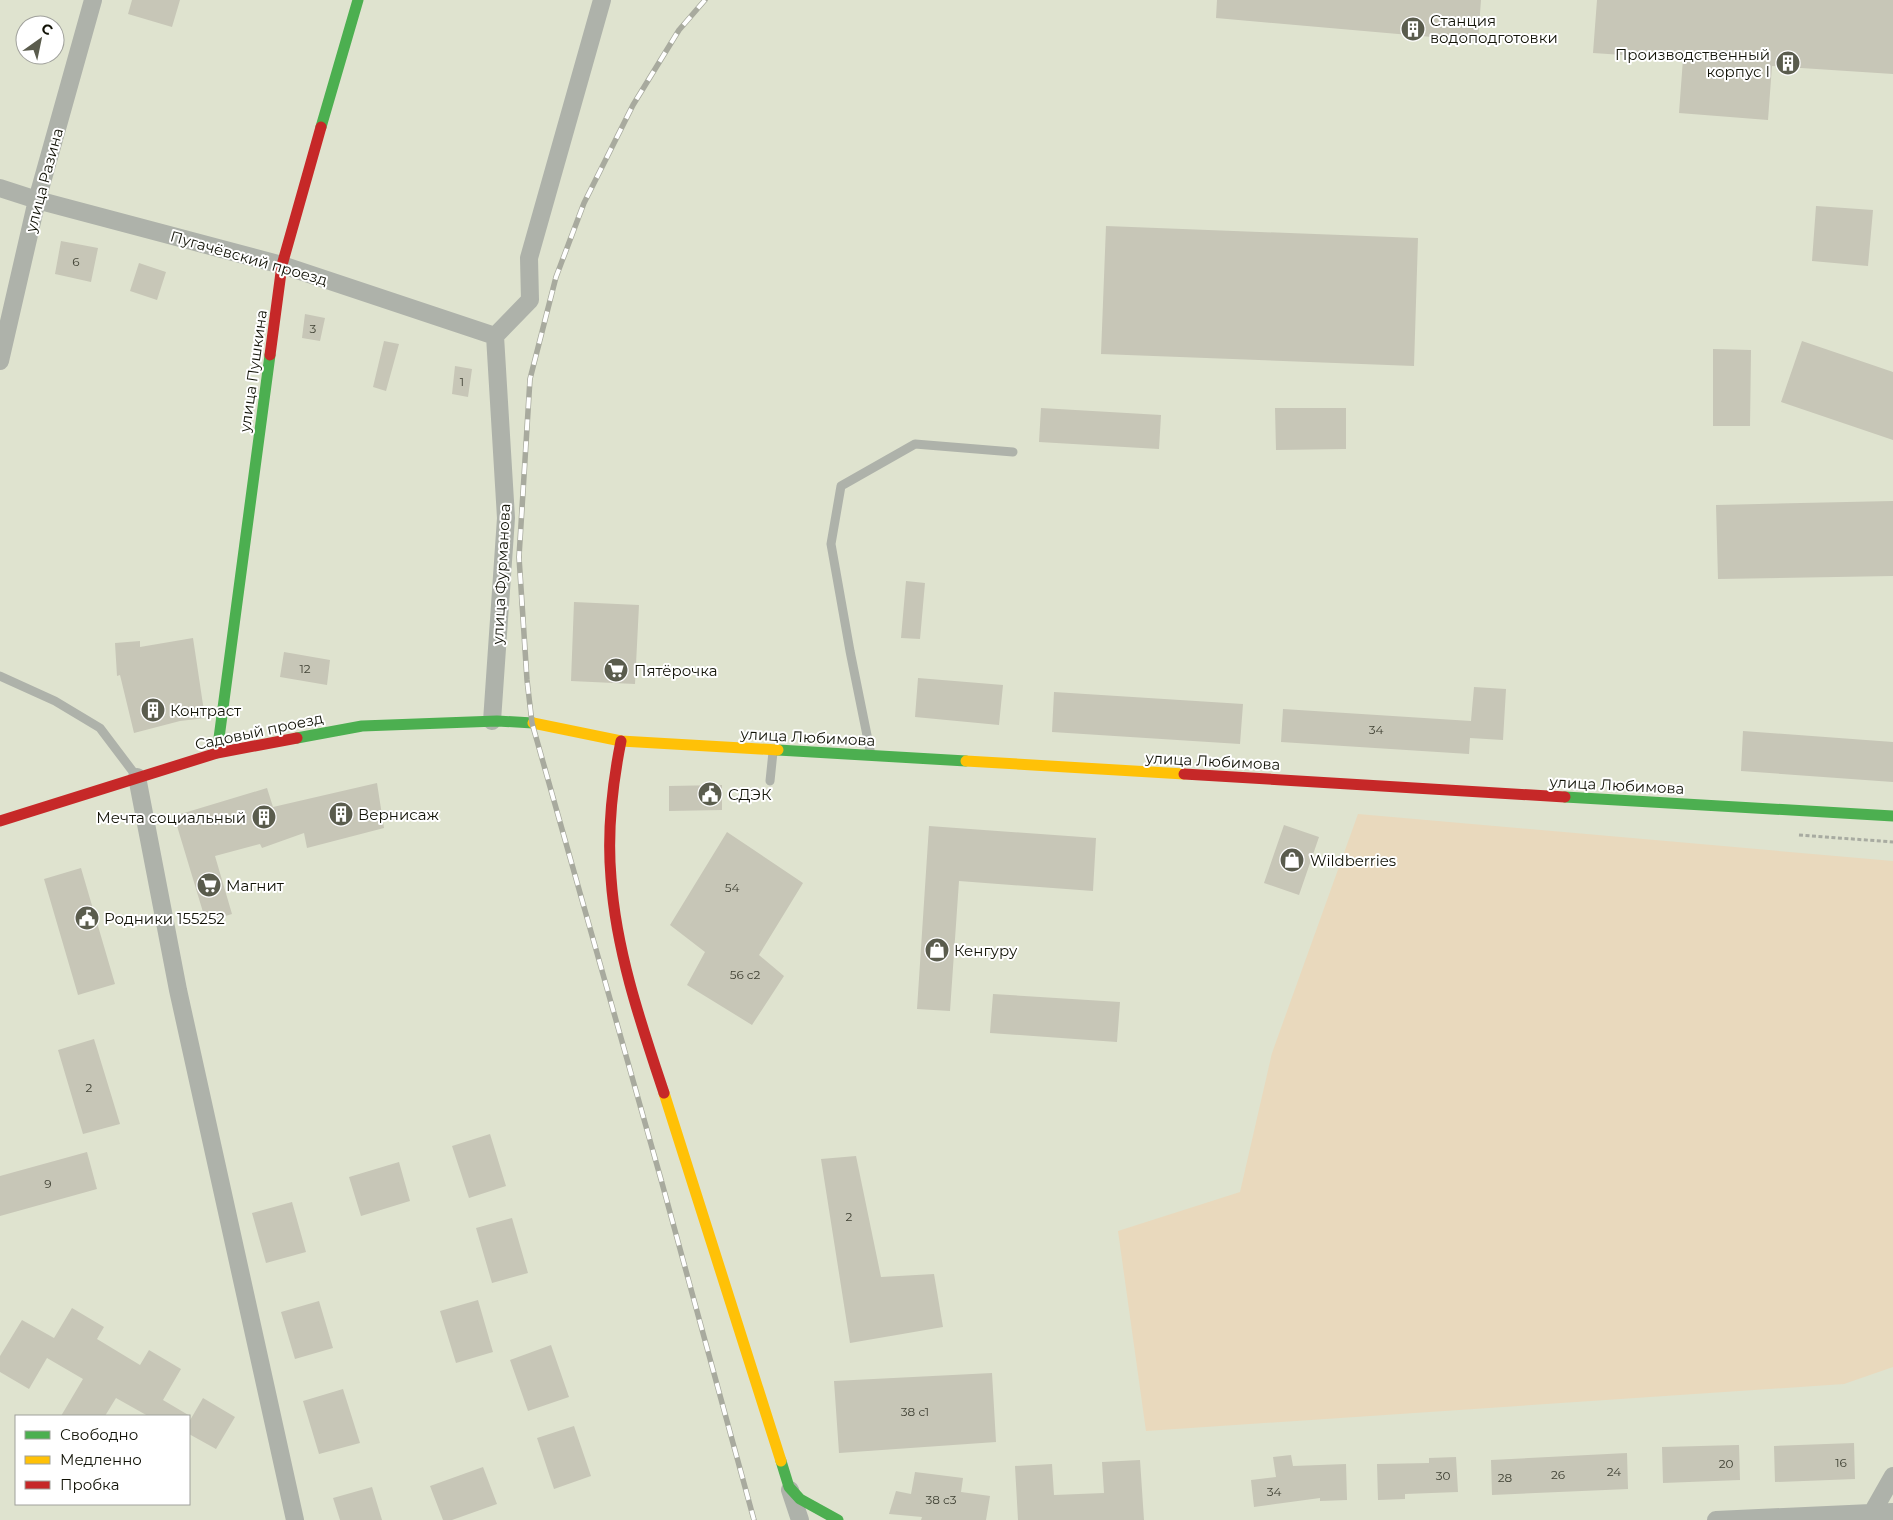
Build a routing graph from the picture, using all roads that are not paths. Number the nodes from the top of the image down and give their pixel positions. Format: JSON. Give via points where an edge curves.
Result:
{"nodes":[{"id":1,"x":93,"y":0,"type":"edge"},
{"id":2,"x":358,"y":0,"type":"edge"},
{"id":3,"x":602,"y":0,"type":"edge"},
{"id":4,"x":0,"y":188,"type":"edge"},
{"id":5,"x":37,"y":200,"type":"junction"},
{"id":6,"x":282,"y":265,"type":"junction"},
{"id":7,"x":495,"y":336,"type":"junction"},
{"id":8,"x":0,"y":361,"type":"edge"},
{"id":9,"x":1013,"y":452,"type":"dead end"},
{"id":10,"x":0,"y":676,"type":"edge"},
{"id":11,"x":492,"y":721,"type":"junction"},
{"id":12,"x":532,"y":723,"type":"joint"},
{"id":13,"x":621,"y":741,"type":"junction"},
{"id":14,"x":773,"y":750,"type":"junction"},
{"id":15,"x":217,"y":753,"type":"junction"},
{"id":16,"x":871,"y":755,"type":"junction"},
{"id":17,"x":137,"y":777,"type":"junction"},
{"id":18,"x":770,"y":781,"type":"dead end"},
{"id":19,"x":1893,"y":816,"type":"edge"},
{"id":20,"x":0,"y":821,"type":"edge"},
{"id":21,"x":1893,"y":1476,"type":"edge"},
{"id":22,"x":789,"y":1487,"type":"junction"},
{"id":23,"x":1893,"y":1512,"type":"edge"},
{"id":24,"x":1870,"y":1517,"type":"edge"},
{"id":25,"x":295,"y":1520,"type":"edge"},
{"id":26,"x":800,"y":1520,"type":"edge"},
{"id":27,"x":838,"y":1520,"type":"edge"},
{"id":28,"x":1716,"y":1520,"type":"edge"}],
"edges":[{"from":1,"to":5,"type":"street","name":"улица Разина"},
{"from":2,"to":6,"type":"main road","name":"улица Пушкина"},
{"from":3,"to":7,"type":"street","via":[[529,258],[530,300]]},
{"from":4,"to":5,"type":"street","name":"Пугачёвский проезд"},
{"from":5,"to":6,"type":"street","name":"Пугачёвский проезд"},
{"from":5,"to":8,"type":"street","name":"улица Разина"},
{"from":6,"to":7,"type":"street","name":"Пугачёвский проезд"},
{"from":6,"to":15,"type":"main road","name":"улица Пушкина"},
{"from":7,"to":11,"type":"street","name":"улица Фурманова","via":[[506,518]]},
{"from":9,"to":16,"type":"lane","via":[[915,444],[841,486],[830,544]]},
{"from":10,"to":17,"type":"lane","via":[[55,701],[100,728]]},
{"from":11,"to":12,"type":"main road","name":"Садовый проезд"},
{"from":11,"to":15,"type":"main road","name":"Садовый проезд","via":[[362,726]]},
{"from":12,"to":13,"type":"main road","name":"улица Любимова"},
{"from":13,"to":14,"type":"main road","name":"улица Любимова"},
{"from":13,"to":22,"type":"main road","via":[[614,782],[610,857],[613,898],[625,963]]},
{"from":14,"to":16,"type":"main road","name":"улица Любимова"},
{"from":14,"to":18,"type":"lane"},
{"from":15,"to":17,"type":"main road","name":"Садовый проезд"},
{"from":16,"to":19,"type":"main road","name":"улица Любимова"},
{"from":17,"to":20,"type":"main road","name":"Садовый проезд"},
{"from":17,"to":25,"type":"street","via":[[180,999]]},
{"from":21,"to":24,"type":"street"},
{"from":22,"to":26,"type":"street"},
{"from":22,"to":27,"type":"main road","via":[[800,1499]]},
{"from":23,"to":24,"type":"street"},
{"from":24,"to":28,"type":"street"}]}
